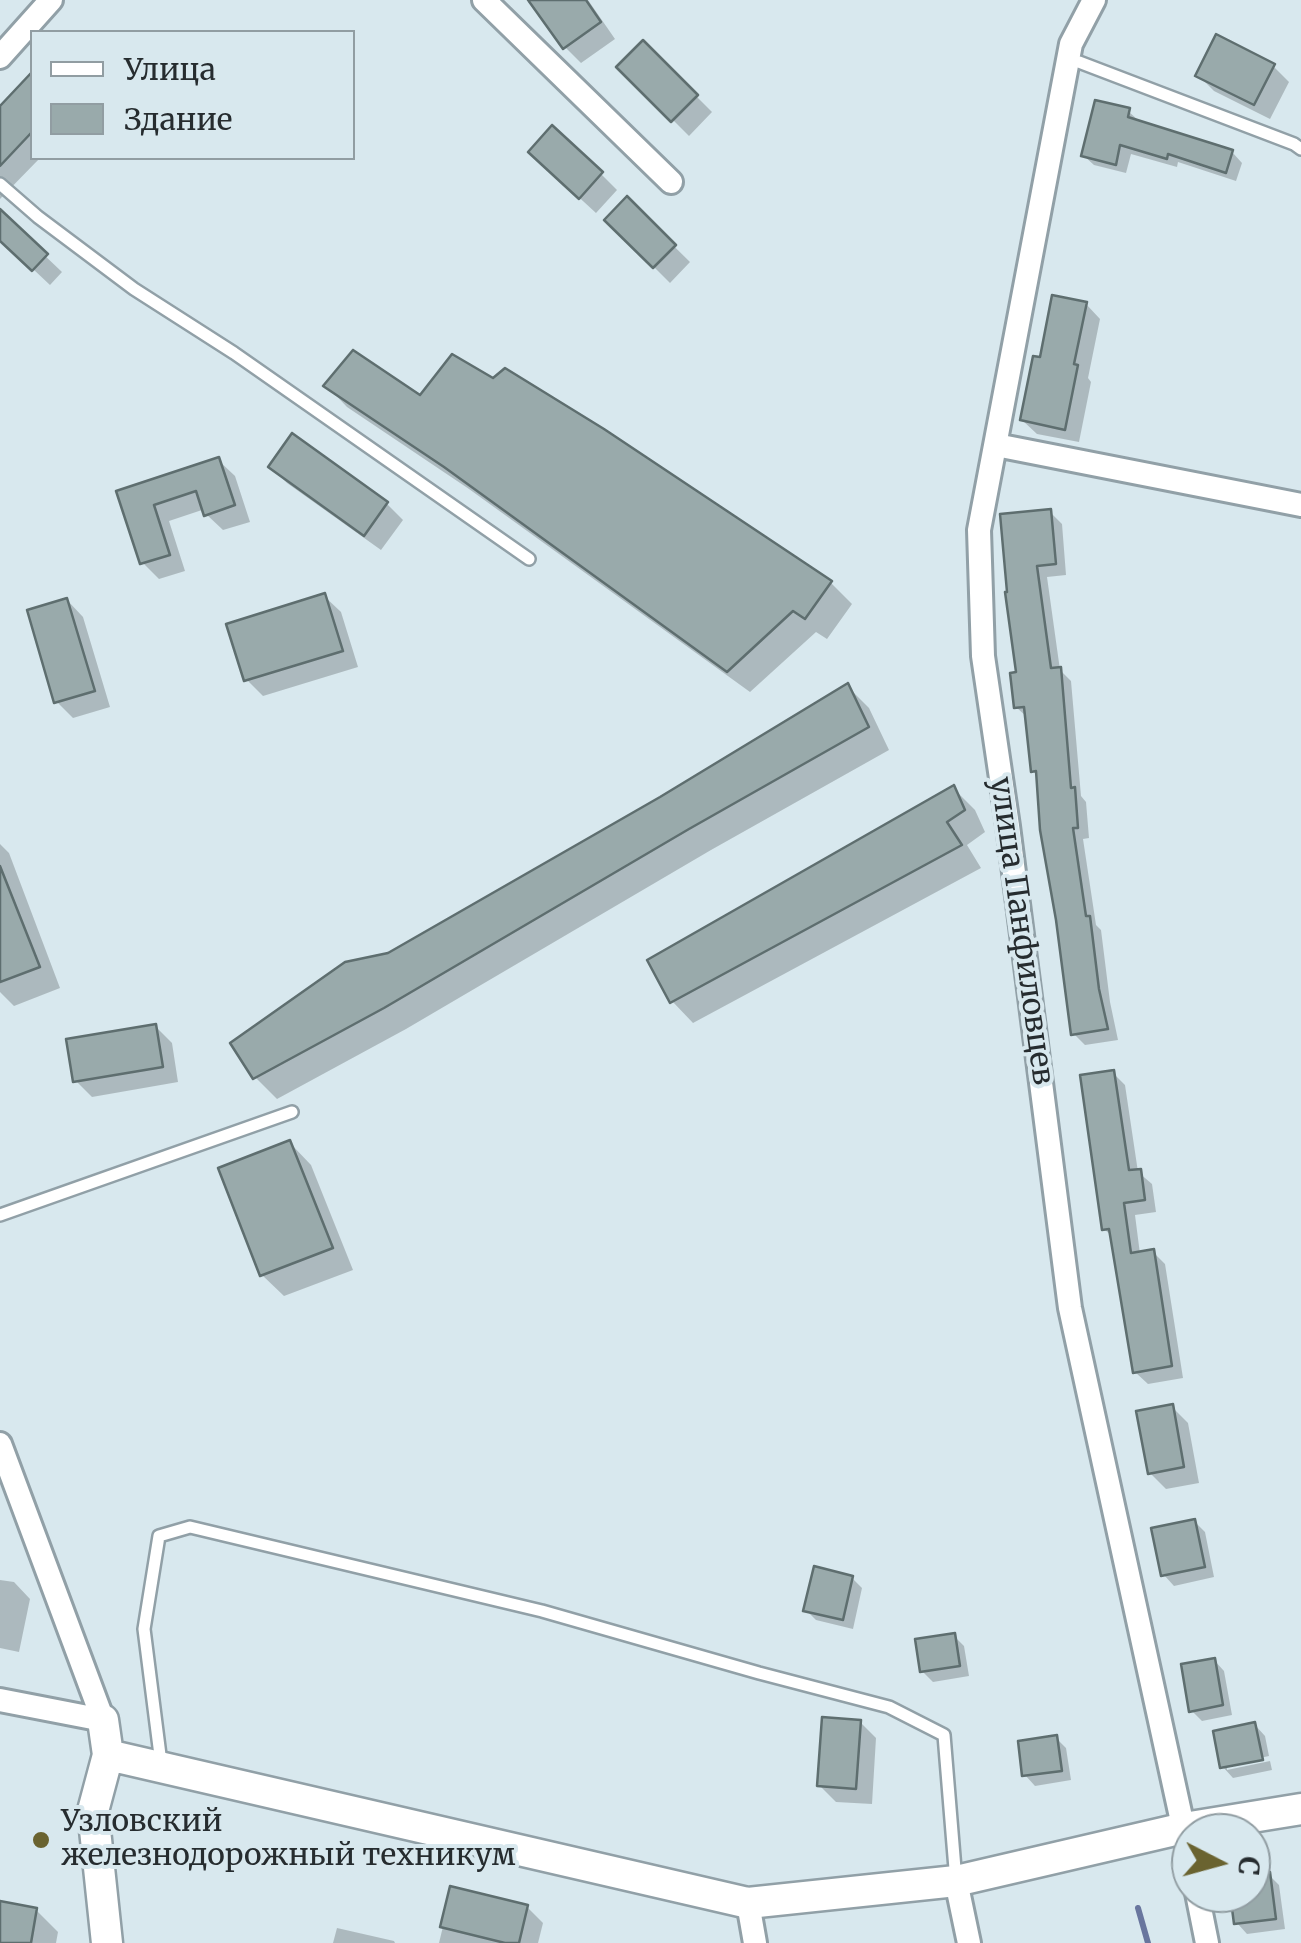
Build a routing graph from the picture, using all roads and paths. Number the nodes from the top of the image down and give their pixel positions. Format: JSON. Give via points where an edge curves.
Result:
{"nodes":[{"id":1,"x":51,"y":0,"type":"edge"},
{"id":2,"x":484,"y":0,"type":"edge"},
{"id":3,"x":1094,"y":0,"type":"edge"},
{"id":4,"x":0,"y":57,"type":"edge"},
{"id":5,"x":1079,"y":62,"type":"dead end"},
{"id":6,"x":1301,"y":149,"type":"edge"},
{"id":7,"x":670,"y":182,"type":"dead end"},
{"id":8,"x":0,"y":184,"type":"edge"},
{"id":9,"x":996,"y":444,"type":"junction"},
{"id":10,"x":1301,"y":505,"type":"edge"},
{"id":11,"x":529,"y":559,"type":"dead end"},
{"id":12,"x":292,"y":1112,"type":"dead end"},
{"id":13,"x":0,"y":1215,"type":"edge"},
{"id":14,"x":0,"y":1444,"type":"edge"},
{"id":15,"x":0,"y":1700,"type":"edge"},
{"id":16,"x":103,"y":1720,"type":"junction"},
{"id":17,"x":108,"y":1755,"type":"junction"},
{"id":18,"x":161,"y":1767,"type":"junction"},
{"id":19,"x":1301,"y":1809,"type":"edge"},
{"id":20,"x":1181,"y":1813,"type":"edge"},
{"id":21,"x":1271,"y":1814,"type":"edge"},
{"id":22,"x":1171,"y":1831,"type":"edge"},
{"id":23,"x":956,"y":1881,"type":"junction"},
{"id":24,"x":748,"y":1903,"type":"junction"},
{"id":25,"x":1201,"y":1913,"type":"edge"},
{"id":26,"x":106,"y":1943,"type":"edge"},
{"id":27,"x":755,"y":1943,"type":"edge"},
{"id":28,"x":969,"y":1943,"type":"edge"},
{"id":29,"x":1207,"y":1943,"type":"edge"}],
"edges":[{"from":1,"to":4,"type":"street"},
{"from":2,"to":7,"type":"street"},
{"from":3,"to":9,"type":"street","name":"улица Панфиловцев","via":[[1070,44]]},
{"from":5,"to":6,"type":"lane"},
{"from":8,"to":11,"type":"lane","via":[[134,289]]},
{"from":9,"to":10,"type":"street"},
{"from":9,"to":20,"type":"street","name":"улица Панфиловцев","via":[[979,530],[982,656],[1070,1308]]},
{"from":12,"to":13,"type":"lane"},
{"from":14,"to":16,"type":"street"},
{"from":15,"to":16,"type":"street"},
{"from":16,"to":17,"type":"main road"},
{"from":17,"to":18,"type":"main road"},
{"from":17,"to":26,"type":"main road","via":[[93,1811]]},
{"from":18,"to":23,"type":"lane","via":[[144,1630],[159,1536],[190,1527],[542,1611],[889,1706],[944,1735]]},
{"from":18,"to":24,"type":"main road"},
{"from":19,"to":21,"type":"main road"},
{"from":22,"to":23,"type":"main road"},
{"from":23,"to":24,"type":"main road"},
{"from":23,"to":28,"type":"street"},
{"from":24,"to":27,"type":"street"},
{"from":25,"to":29,"type":"street"}]}
